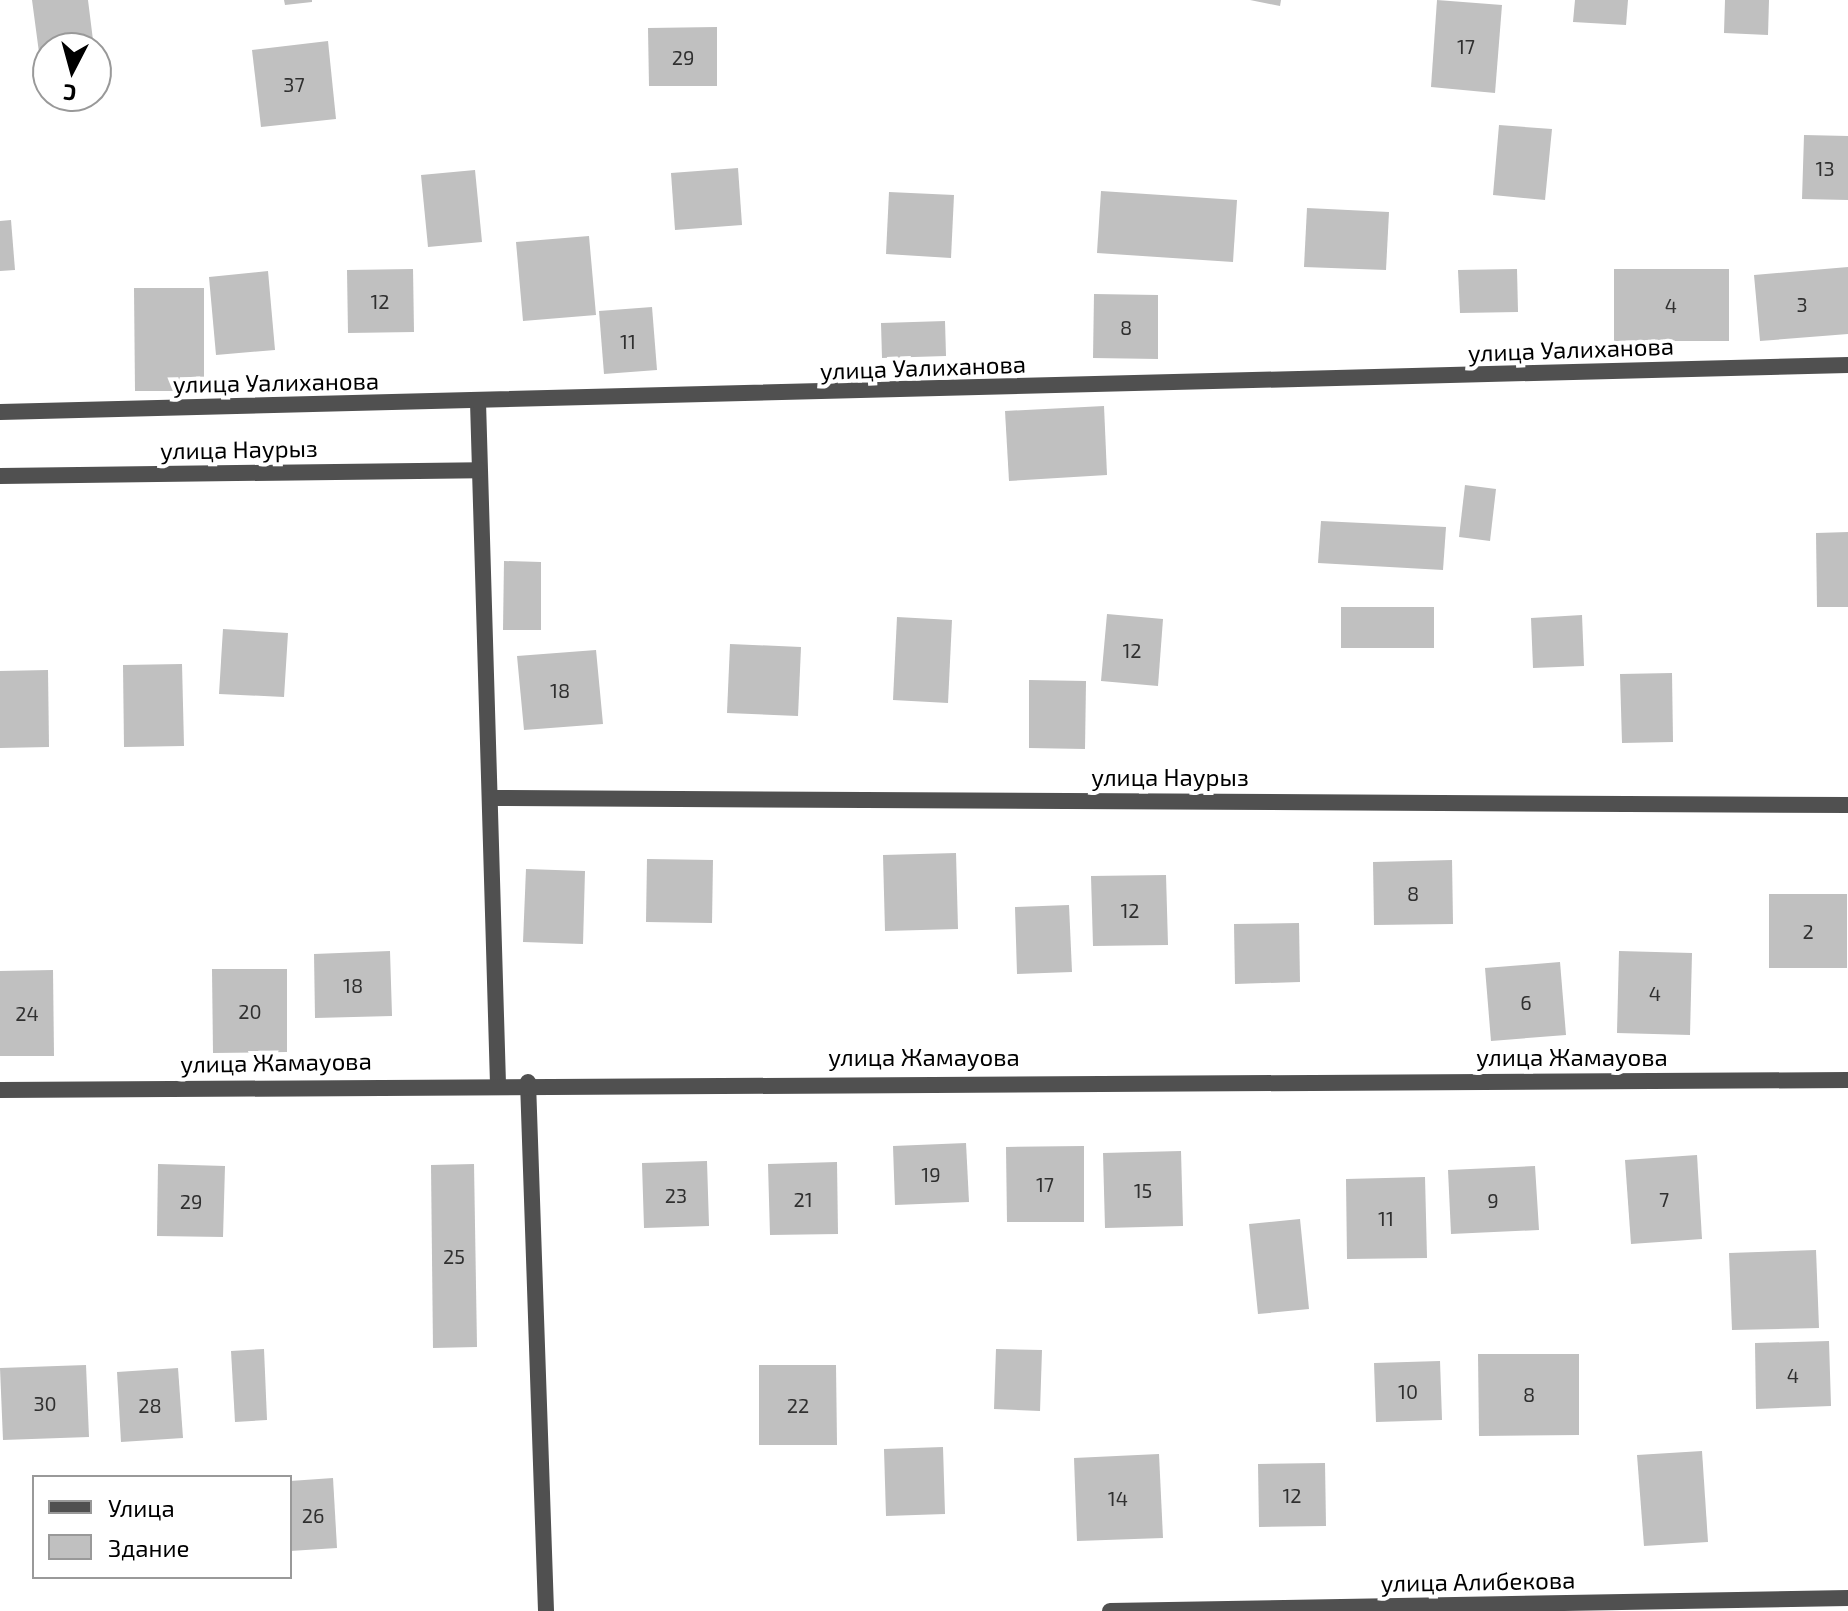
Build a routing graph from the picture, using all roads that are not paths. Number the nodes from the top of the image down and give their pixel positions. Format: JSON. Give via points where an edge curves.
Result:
{"nodes":[{"id":1,"x":1848,"y":365,"type":"edge"},
{"id":2,"x":478,"y":402,"type":"junction"},
{"id":3,"x":0,"y":412,"type":"edge"},
{"id":4,"x":479,"y":470,"type":"junction"},
{"id":5,"x":0,"y":476,"type":"edge"},
{"id":6,"x":491,"y":798,"type":"junction"},
{"id":7,"x":1848,"y":805,"type":"edge"},
{"id":8,"x":1848,"y":1080,"type":"edge"},
{"id":9,"x":528,"y":1082,"type":"junction"},
{"id":10,"x":498,"y":1083,"type":"junction"},
{"id":11,"x":0,"y":1090,"type":"edge"},
{"id":12,"x":1848,"y":1598,"type":"edge"},
{"id":13,"x":546,"y":1611,"type":"edge"},
{"id":14,"x":1110,"y":1611,"type":"edge"}],
"edges":[{"from":1,"to":2,"type":"street","name":"улица Уалиханова"},
{"from":2,"to":3,"type":"street","name":"улица Уалиханова"},
{"from":2,"to":4,"type":"street"},
{"from":4,"to":5,"type":"street","name":"улица Наурыз"},
{"from":4,"to":6,"type":"street"},
{"from":6,"to":7,"type":"street","name":"улица Наурыз"},
{"from":6,"to":10,"type":"street"},
{"from":8,"to":9,"type":"street","name":"улица Жамауова"},
{"from":9,"to":10,"type":"street","name":"улица Жамауова"},
{"from":9,"to":13,"type":"street"},
{"from":10,"to":11,"type":"street","name":"улица Жамауова"},
{"from":12,"to":14,"type":"street","name":"улица Алибекова"}]}
